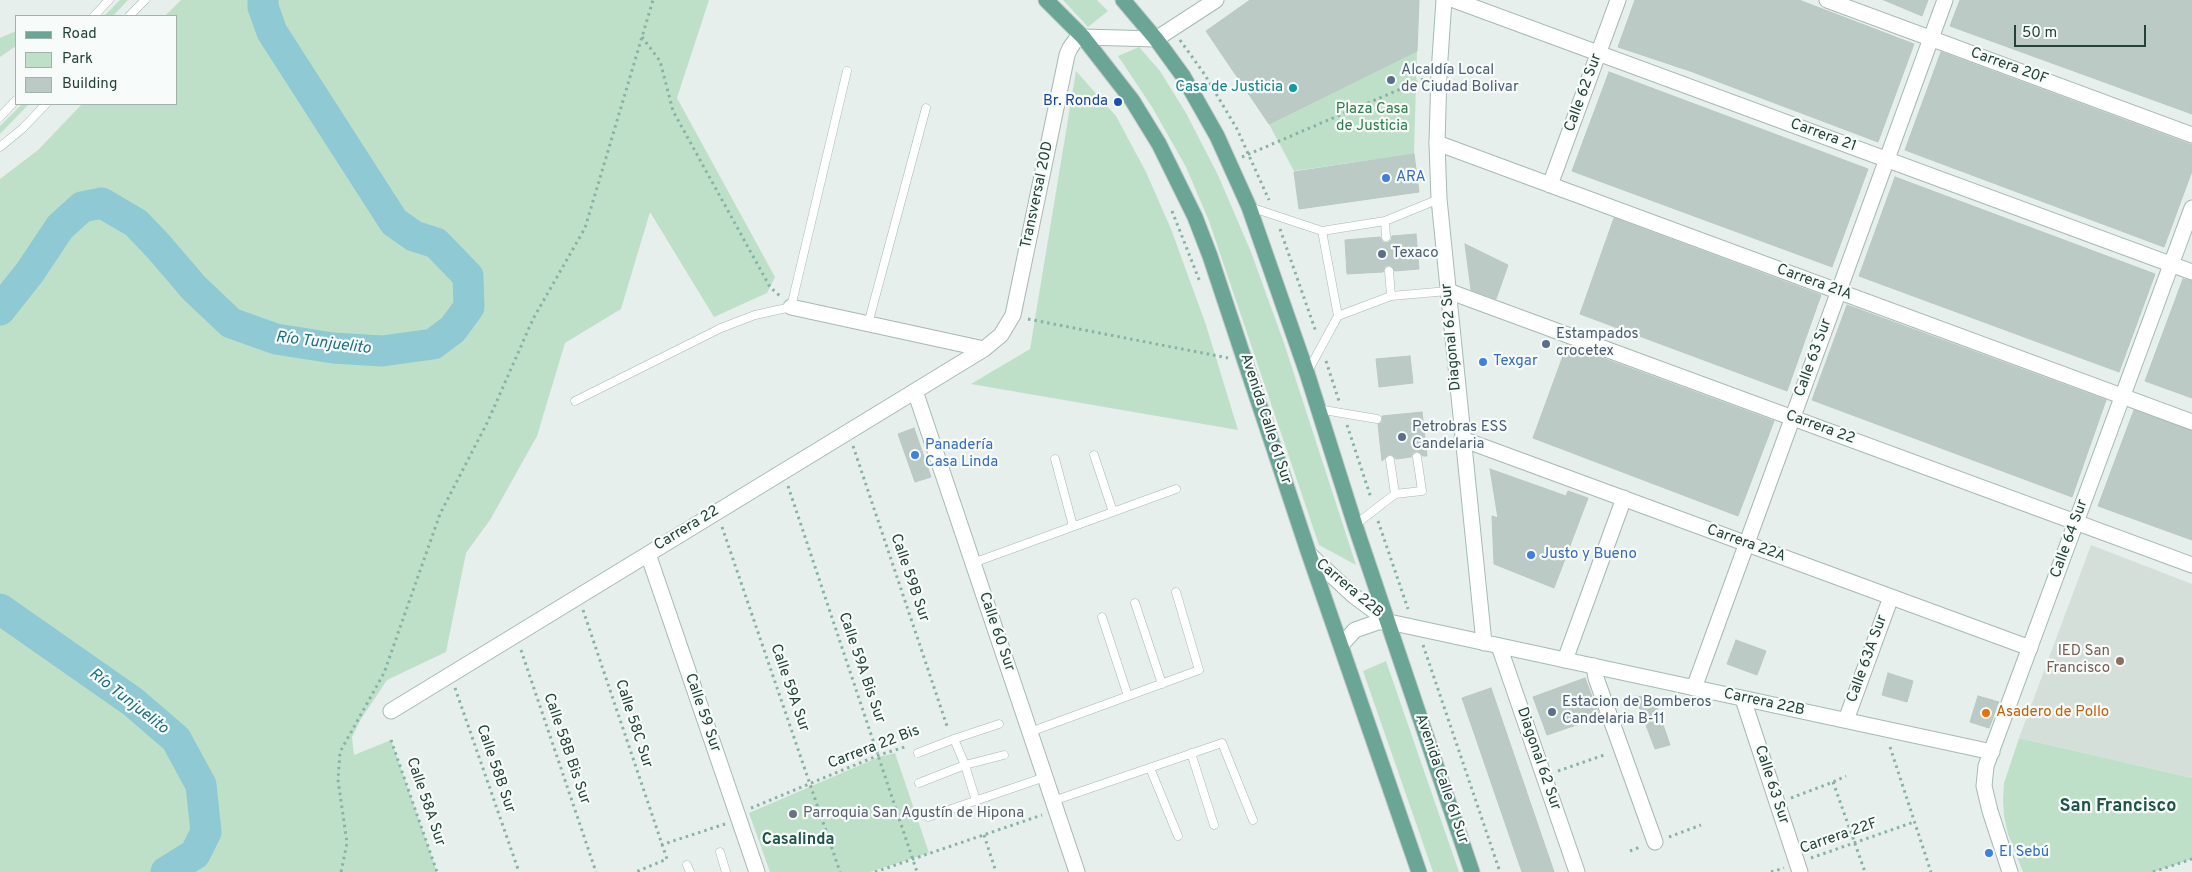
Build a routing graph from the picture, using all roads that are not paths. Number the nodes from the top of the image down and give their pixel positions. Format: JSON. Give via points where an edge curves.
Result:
{"nodes":[{"id":1,"x":109,"y":0,"type":"edge"},
{"id":2,"x":145,"y":0,"type":"edge"},
{"id":3,"x":1046,"y":0,"type":"edge"},
{"id":4,"x":1123,"y":0,"type":"edge"},
{"id":5,"x":1216,"y":0,"type":"edge"},
{"id":6,"x":1444,"y":0,"type":"edge"},
{"id":7,"x":1454,"y":0,"type":"edge"},
{"id":8,"x":1618,"y":0,"type":"edge"},
{"id":9,"x":1827,"y":0,"type":"edge"},
{"id":10,"x":1945,"y":0,"type":"edge"},
{"id":11,"x":95,"y":15,"type":"edge"},
{"id":12,"x":130,"y":15,"type":"edge"},
{"id":13,"x":1082,"y":36,"type":"junction"},
{"id":14,"x":1931,"y":38,"type":"junction"},
{"id":15,"x":1156,"y":39,"type":"junction"},
{"id":16,"x":1599,"y":54,"type":"junction"},
{"id":17,"x":847,"y":71,"type":"dead end"},
{"id":18,"x":15,"y":101,"type":"edge"},
{"id":19,"x":45,"y":105,"type":"edge"},
{"id":20,"x":926,"y":108,"type":"dead end"},
{"id":21,"x":0,"y":117,"type":"edge"},
{"id":22,"x":2192,"y":135,"type":"edge"},
{"id":23,"x":1437,"y":143,"type":"junction"},
{"id":24,"x":0,"y":147,"type":"edge"},
{"id":25,"x":1885,"y":159,"type":"junction"},
{"id":26,"x":1550,"y":185,"type":"junction"},
{"id":27,"x":1439,"y":199,"type":"junction"},
{"id":28,"x":1248,"y":206,"type":"junction"},
{"id":29,"x":2192,"y":208,"type":"edge"},
{"id":30,"x":1385,"y":221,"type":"junction"},
{"id":31,"x":1322,"y":231,"type":"junction"},
{"id":32,"x":1386,"y":237,"type":"dead end"},
{"id":33,"x":2171,"y":264,"type":"junction"},
{"id":34,"x":1389,"y":271,"type":"dead end"},
{"id":35,"x":2192,"y":272,"type":"edge"},
{"id":36,"x":1448,"y":291,"type":"junction"},
{"id":37,"x":1838,"y":292,"type":"junction"},
{"id":38,"x":1391,"y":296,"type":"junction"},
{"id":39,"x":792,"y":306,"type":"junction"},
{"id":40,"x":1338,"y":316,"type":"junction"},
{"id":41,"x":868,"y":324,"type":"junction"},
{"id":42,"x":984,"y":349,"type":"junction"},
{"id":43,"x":1307,"y":373,"type":"junction"},
{"id":44,"x":915,"y":391,"type":"junction"},
{"id":45,"x":2123,"y":396,"type":"junction"},
{"id":46,"x":575,"y":401,"type":"dead end"},
{"id":47,"x":1318,"y":409,"type":"junction"},
{"id":48,"x":1792,"y":418,"type":"junction"},
{"id":49,"x":1377,"y":419,"type":"dead end"},
{"id":50,"x":2192,"y":422,"type":"edge"},
{"id":51,"x":1462,"y":439,"type":"junction"},
{"id":52,"x":1094,"y":455,"type":"dead end"},
{"id":53,"x":1417,"y":457,"type":"dead end"},
{"id":54,"x":1055,"y":459,"type":"dead end"},
{"id":55,"x":1390,"y":460,"type":"dead end"},
{"id":56,"x":1176,"y":489,"type":"dead end"},
{"id":57,"x":1395,"y":494,"type":"junction"},
{"id":58,"x":1624,"y":498,"type":"junction"},
{"id":59,"x":1113,"y":512,"type":"junction"},
{"id":60,"x":2076,"y":523,"type":"junction"},
{"id":61,"x":1356,"y":525,"type":"junction"},
{"id":62,"x":1073,"y":526,"type":"junction"},
{"id":63,"x":1746,"y":544,"type":"junction"},
{"id":64,"x":648,"y":554,"type":"junction"},
{"id":65,"x":1310,"y":555,"type":"junction"},
{"id":66,"x":973,"y":562,"type":"junction"},
{"id":67,"x":2192,"y":565,"type":"edge"},
{"id":68,"x":1176,"y":592,"type":"dead end"},
{"id":69,"x":1891,"y":597,"type":"junction"},
{"id":70,"x":1135,"y":603,"type":"dead end"},
{"id":71,"x":1102,"y":617,"type":"dead end"},
{"id":72,"x":1388,"y":622,"type":"junction"},
{"id":73,"x":1484,"y":643,"type":"junction"},
{"id":74,"x":1341,"y":645,"type":"junction"},
{"id":75,"x":1499,"y":646,"type":"junction"},
{"id":76,"x":2030,"y":648,"type":"junction"},
{"id":77,"x":1565,"y":660,"type":"junction"},
{"id":78,"x":1594,"y":666,"type":"junction"},
{"id":79,"x":1162,"y":684,"type":"junction"},
{"id":80,"x":1694,"y":688,"type":"junction"},
{"id":81,"x":1128,"y":696,"type":"junction"},
{"id":82,"x":1743,"y":699,"type":"junction"},
{"id":83,"x":390,"y":710,"type":"dead end"},
{"id":84,"x":1846,"y":720,"type":"junction"},
{"id":85,"x":999,"y":724,"type":"dead end"},
{"id":86,"x":1030,"y":732,"type":"junction"},
{"id":87,"x":952,"y":735,"type":"junction"},
{"id":88,"x":1992,"y":752,"type":"junction"},
{"id":89,"x":918,"y":753,"type":"dead end"},
{"id":90,"x":1191,"y":753,"type":"junction"},
{"id":91,"x":1004,"y":755,"type":"dead end"},
{"id":92,"x":965,"y":765,"type":"junction"},
{"id":93,"x":1150,"y":768,"type":"junction"},
{"id":94,"x":1045,"y":778,"type":"junction"},
{"id":95,"x":919,"y":783,"type":"dead end"},
{"id":96,"x":976,"y":801,"type":"junction"},
{"id":97,"x":1055,"y":806,"type":"junction"},
{"id":98,"x":928,"y":817,"type":"dead end"},
{"id":99,"x":1253,"y":820,"type":"dead end"},
{"id":100,"x":1214,"y":825,"type":"dead end"},
{"id":101,"x":1178,"y":836,"type":"dead end"},
{"id":102,"x":1655,"y":842,"type":"dead end"},
{"id":103,"x":720,"y":852,"type":"dead end"},
{"id":104,"x":1798,"y":868,"type":"edge"},
{"id":105,"x":726,"y":872,"type":"edge"},
{"id":106,"x":757,"y":872,"type":"edge"},
{"id":107,"x":1077,"y":872,"type":"edge"},
{"id":108,"x":1419,"y":872,"type":"edge"},
{"id":109,"x":1472,"y":872,"type":"edge"},
{"id":110,"x":1577,"y":872,"type":"edge"},
{"id":111,"x":2010,"y":872,"type":"edge"}],
"edges":[{"from":1,"to":11,"type":"lane"},
{"from":2,"to":12,"type":"lane"},
{"from":3,"to":13,"type":"main road","name":"Avenida Calle 61 Sur"},
{"from":4,"to":15,"type":"main road","name":"Avenida Calle 61 Sur"},
{"from":5,"to":15,"type":"street"},
{"from":6,"to":23,"type":"street","name":"Diagonal 62 Sur"},
{"from":7,"to":16,"type":"street","name":"Carrera 21"},
{"from":8,"to":16,"type":"street","name":"Calle 62 Sur"},
{"from":9,"to":14,"type":"street","name":"Carrera 20F"},
{"from":10,"to":14,"type":"street","name":"Calle 63 Sur"},
{"from":13,"to":15,"type":"street"},
{"from":13,"to":42,"type":"street","name":"Transversal 20D","via":[[1067,55],[1013,316],[1001,335]]},
{"from":13,"to":65,"type":"main road","name":"Avenida Calle 61 Sur","via":[[1137,107],[1176,176],[1210,256]]},
{"from":14,"to":22,"type":"street","name":"Carrera 20F"},
{"from":14,"to":25,"type":"street","name":"Calle 63 Sur"},
{"from":15,"to":28,"type":"main road","name":"Avenida Calle 61 Sur","via":[[1184,76],[1230,162]]},
{"from":16,"to":25,"type":"street","name":"Carrera 21"},
{"from":16,"to":26,"type":"street","name":"Calle 62 Sur"},
{"from":17,"to":39,"type":"lane"},
{"from":18,"to":21,"type":"lane"},
{"from":19,"to":24,"type":"lane"},
{"from":20,"to":41,"type":"lane"},
{"from":23,"to":26,"type":"street","name":"Carrera 21A"},
{"from":23,"to":27,"type":"street","name":"Diagonal 62 Sur"},
{"from":25,"to":33,"type":"street","name":"Carrera 21"},
{"from":25,"to":37,"type":"street","name":"Calle 63 Sur"},
{"from":26,"to":37,"type":"street","name":"Carrera 21A"},
{"from":27,"to":30,"type":"lane"},
{"from":27,"to":36,"type":"street","name":"Diagonal 62 Sur"},
{"from":28,"to":31,"type":"lane"},
{"from":28,"to":43,"type":"main road","name":"Avenida Calle 61 Sur"},
{"from":29,"to":33,"type":"street","name":"Calle 64 Sur"},
{"from":30,"to":31,"type":"lane"},
{"from":30,"to":32,"type":"lane"},
{"from":31,"to":40,"type":"lane"},
{"from":33,"to":35,"type":"street","name":"Carrera 21"},
{"from":33,"to":45,"type":"street","name":"Calle 64 Sur"},
{"from":34,"to":38,"type":"lane"},
{"from":36,"to":38,"type":"lane"},
{"from":36,"to":48,"type":"street","name":"Carrera 22"},
{"from":36,"to":51,"type":"street","name":"Diagonal 62 Sur"},
{"from":37,"to":45,"type":"street","name":"Carrera 21A"},
{"from":37,"to":48,"type":"street","name":"Calle 63 Sur"},
{"from":38,"to":40,"type":"lane"},
{"from":39,"to":41,"type":"street"},
{"from":39,"to":46,"type":"lane","via":[[721,328]]},
{"from":40,"to":43,"type":"lane"},
{"from":41,"to":42,"type":"street"},
{"from":42,"to":44,"type":"street","name":"Carrera 22"},
{"from":43,"to":47,"type":"main road","name":"Avenida Calle 61 Sur"},
{"from":44,"to":64,"type":"street","name":"Carrera 22"},
{"from":44,"to":66,"type":"street","name":"Calle 60 Sur"},
{"from":45,"to":50,"type":"street","name":"Carrera 21A"},
{"from":45,"to":60,"type":"street","name":"Calle 64 Sur"},
{"from":47,"to":49,"type":"lane"},
{"from":47,"to":61,"type":"main road","name":"Avenida Calle 61 Sur"},
{"from":48,"to":60,"type":"street","name":"Carrera 22"},
{"from":48,"to":63,"type":"street","name":"Calle 63 Sur"},
{"from":51,"to":58,"type":"street","name":"Carrera 22A"},
{"from":51,"to":73,"type":"street","name":"Diagonal 62 Sur"},
{"from":52,"to":59,"type":"lane"},
{"from":53,"to":57,"type":"lane","via":[[1422,491]]},
{"from":54,"to":62,"type":"lane"},
{"from":55,"to":57,"type":"lane"},
{"from":56,"to":59,"type":"lane"},
{"from":57,"to":61,"type":"lane"},
{"from":58,"to":63,"type":"street","name":"Carrera 22A"},
{"from":58,"to":77,"type":"street"},
{"from":59,"to":62,"type":"lane"},
{"from":60,"to":67,"type":"street","name":"Carrera 22"},
{"from":60,"to":76,"type":"street","name":"Calle 64 Sur"},
{"from":61,"to":72,"type":"main road","name":"Avenida Calle 61 Sur"},
{"from":62,"to":66,"type":"lane"},
{"from":63,"to":69,"type":"street","name":"Carrera 22A"},
{"from":63,"to":80,"type":"street","name":"Calle 63 Sur"},
{"from":64,"to":83,"type":"street","name":"Carrera 22"},
{"from":64,"to":106,"type":"street","name":"Calle 59 Sur"},
{"from":65,"to":72,"type":"street","name":"Carrera 22B"},
{"from":65,"to":74,"type":"main road","name":"Avenida Calle 61 Sur"},
{"from":66,"to":86,"type":"street","name":"Calle 60 Sur"},
{"from":68,"to":79,"type":"lane","via":[[1199,670]]},
{"from":69,"to":76,"type":"street","name":"Carrera 22A"},
{"from":69,"to":84,"type":"street","name":"Calle 63A Sur"},
{"from":70,"to":79,"type":"lane"},
{"from":71,"to":81,"type":"lane"},
{"from":72,"to":73,"type":"street","name":"Carrera 22B"},
{"from":72,"to":74,"type":"street","name":"Carrera 22B","via":[[1355,630]]},
{"from":72,"to":109,"type":"main road","name":"Avenida Calle 61 Sur"},
{"from":73,"to":75,"type":"street","name":"Carrera 22B"},
{"from":74,"to":108,"type":"main road","name":"Avenida Calle 61 Sur"},
{"from":75,"to":77,"type":"street","name":"Carrera 22B"},
{"from":75,"to":110,"type":"street","name":"Diagonal 62 Sur"},
{"from":76,"to":88,"type":"street","name":"Calle 64 Sur"},
{"from":77,"to":78,"type":"street","name":"Carrera 22B"},
{"from":78,"to":80,"type":"street","name":"Carrera 22B"},
{"from":78,"to":102,"type":"street"},
{"from":79,"to":81,"type":"lane"},
{"from":80,"to":82,"type":"street","name":"Carrera 22B"},
{"from":81,"to":86,"type":"lane"},
{"from":82,"to":84,"type":"street","name":"Carrera 22B"},
{"from":82,"to":104,"type":"street","name":"Calle 63 Sur"},
{"from":84,"to":88,"type":"street","name":"Carrera 22B"},
{"from":85,"to":87,"type":"lane"},
{"from":86,"to":94,"type":"street","name":"Calle 60 Sur"},
{"from":87,"to":89,"type":"lane"},
{"from":87,"to":92,"type":"lane"},
{"from":88,"to":111,"type":"street","name":"Calle 64 Sur","via":[[1986,766],[1984,786]]},
{"from":90,"to":93,"type":"lane"},
{"from":90,"to":99,"type":"lane","via":[[1222,743]]},
{"from":90,"to":100,"type":"lane"},
{"from":91,"to":92,"type":"lane"},
{"from":92,"to":95,"type":"lane"},
{"from":92,"to":96,"type":"lane"},
{"from":93,"to":97,"type":"lane"},
{"from":93,"to":101,"type":"lane"},
{"from":94,"to":96,"type":"lane"},
{"from":94,"to":97,"type":"street","name":"Calle 60 Sur"},
{"from":96,"to":98,"type":"lane"},
{"from":97,"to":107,"type":"street","name":"Calle 60 Sur"},
{"from":103,"to":105,"type":"lane"}]}
